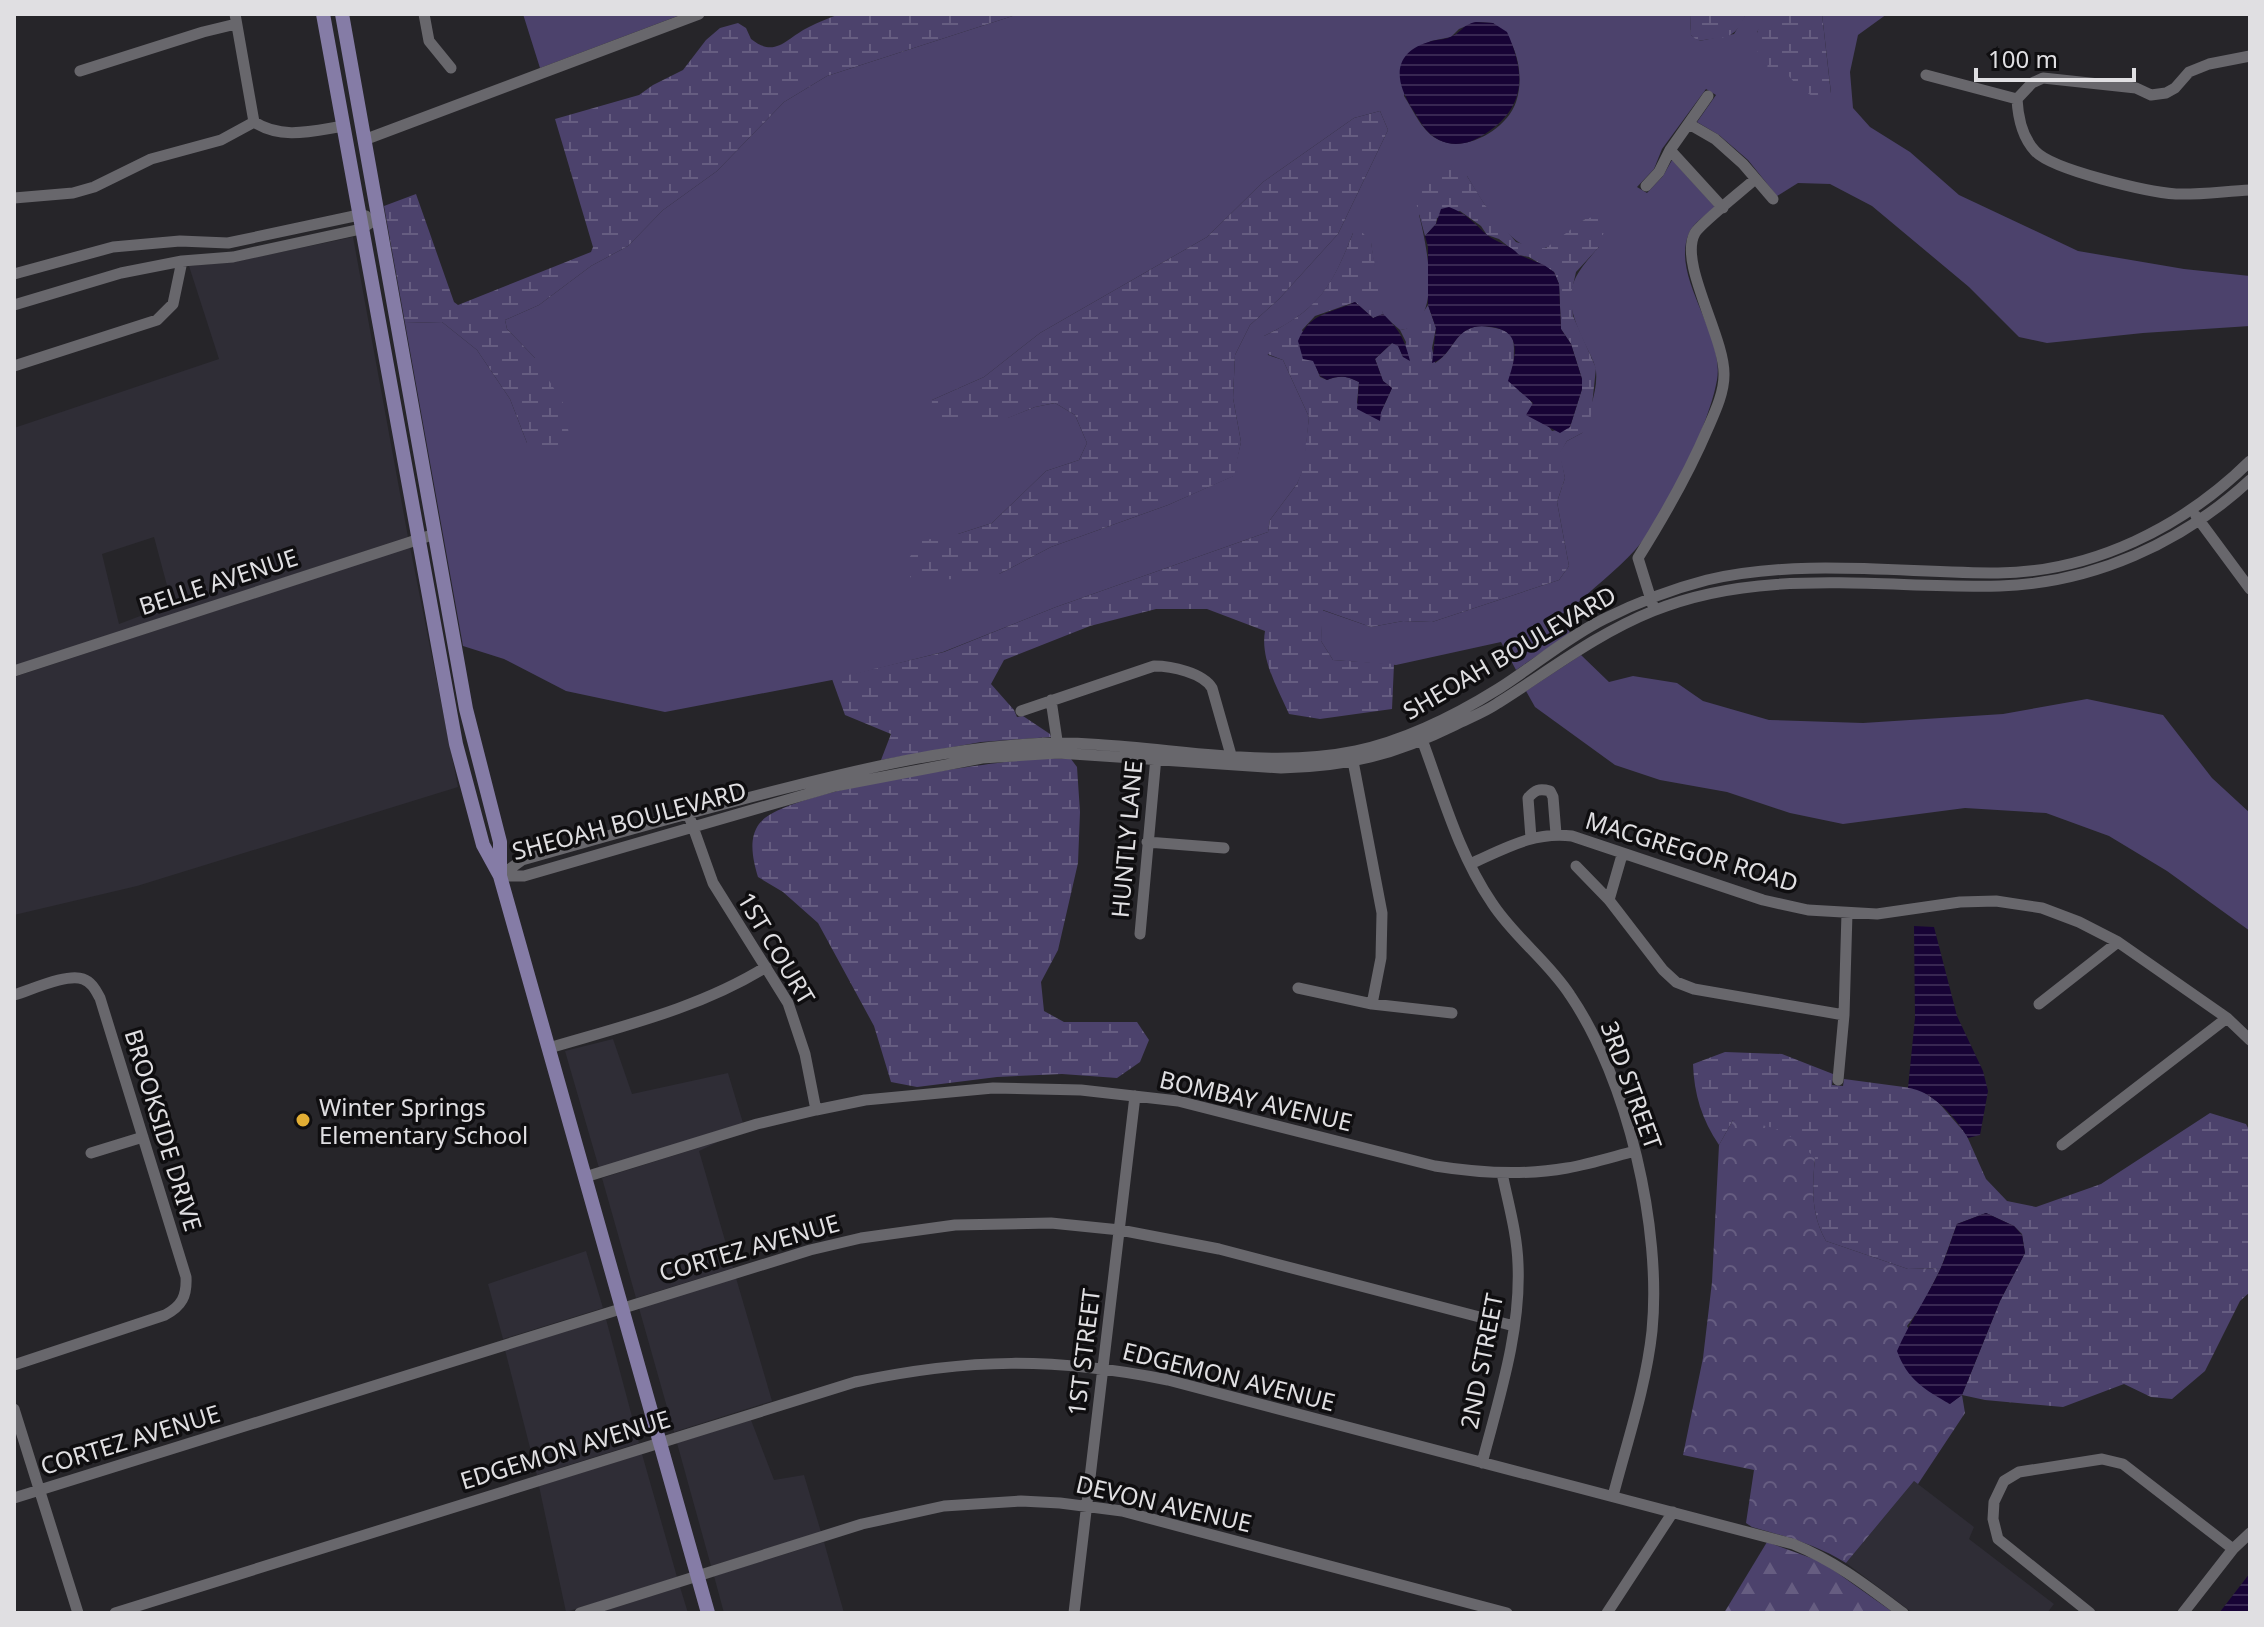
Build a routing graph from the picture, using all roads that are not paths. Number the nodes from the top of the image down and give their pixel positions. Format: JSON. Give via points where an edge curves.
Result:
{"nodes":[{"id":1,"x":323,"y":14,"type":"edge"},
{"id":2,"x":342,"y":14,"type":"edge"},
{"id":3,"x":424,"y":14,"type":"edge"},
{"id":4,"x":699,"y":14,"type":"edge"},
{"id":5,"x":235,"y":19,"type":"edge"},
{"id":6,"x":2250,"y":56,"type":"edge"},
{"id":7,"x":451,"y":68,"type":"dead end"},
{"id":8,"x":80,"y":71,"type":"dead end"},
{"id":9,"x":1926,"y":75,"type":"dead end"},
{"id":10,"x":1708,"y":96,"type":"dead end"},
{"id":11,"x":2017,"y":99,"type":"junction"},
{"id":12,"x":254,"y":122,"type":"junction"},
{"id":13,"x":1689,"y":124,"type":"junction"},
{"id":14,"x":344,"y":126,"type":"junction"},
{"id":15,"x":364,"y":140,"type":"junction"},
{"id":16,"x":1670,"y":150,"type":"junction"},
{"id":17,"x":1754,"y":180,"type":"junction"},
{"id":18,"x":1646,"y":186,"type":"dead end"},
{"id":19,"x":2250,"y":190,"type":"edge"},
{"id":20,"x":14,"y":198,"type":"edge"},
{"id":21,"x":1773,"y":199,"type":"dead end"},
{"id":22,"x":1723,"y":208,"type":"junction"},
{"id":23,"x":378,"y":218,"type":"junction"},
{"id":24,"x":360,"y":222,"type":"junction"},
{"id":25,"x":182,"y":261,"type":"junction"},
{"id":26,"x":14,"y":274,"type":"edge"},
{"id":27,"x":14,"y":305,"type":"edge"},
{"id":28,"x":14,"y":366,"type":"edge"},
{"id":29,"x":401,"y":446,"type":"junction"},
{"id":30,"x":2250,"y":461,"type":"edge"},
{"id":31,"x":426,"y":480,"type":"junction"},
{"id":32,"x":2250,"y":480,"type":"edge"},
{"id":33,"x":2191,"y":510,"type":"junction"},
{"id":34,"x":2200,"y":522,"type":"junction"},
{"id":35,"x":435,"y":534,"type":"junction"},
{"id":36,"x":418,"y":539,"type":"junction"},
{"id":37,"x":2250,"y":589,"type":"edge"},
{"id":38,"x":1652,"y":605,"type":"junction"},
{"id":39,"x":14,"y":671,"type":"edge"},
{"id":40,"x":1051,"y":700,"type":"junction"},
{"id":41,"x":1021,"y":711,"type":"dead end"},
{"id":42,"x":1421,"y":737,"type":"junction"},
{"id":43,"x":1058,"y":748,"type":"junction"},
{"id":44,"x":1156,"y":754,"type":"junction"},
{"id":45,"x":1231,"y":755,"type":"junction"},
{"id":46,"x":1352,"y":757,"type":"junction"},
{"id":47,"x":688,"y":813,"type":"junction"},
{"id":48,"x":692,"y":829,"type":"junction"},
{"id":49,"x":1556,"y":834,"type":"junction"},
{"id":50,"x":1531,"y":838,"type":"junction"},
{"id":51,"x":1147,"y":842,"type":"junction"},
{"id":52,"x":1224,"y":848,"type":"dead end"},
{"id":53,"x":1622,"y":855,"type":"junction"},
{"id":54,"x":1470,"y":864,"type":"junction"},
{"id":55,"x":1576,"y":866,"type":"dead end"},
{"id":56,"x":500,"y":876,"type":"junction"},
{"id":57,"x":1609,"y":900,"type":"junction"},
{"id":58,"x":1847,"y":913,"type":"junction"},
{"id":59,"x":1140,"y":934,"type":"dead end"},
{"id":60,"x":2118,"y":942,"type":"junction"},
{"id":61,"x":766,"y":967,"type":"junction"},
{"id":62,"x":1298,"y":988,"type":"dead end"},
{"id":63,"x":14,"y":995,"type":"edge"},
{"id":64,"x":1372,"y":1004,"type":"junction"},
{"id":65,"x":2039,"y":1004,"type":"dead end"},
{"id":66,"x":1452,"y":1013,"type":"dead end"},
{"id":67,"x":1844,"y":1015,"type":"junction"},
{"id":68,"x":2227,"y":1018,"type":"junction"},
{"id":69,"x":2250,"y":1040,"type":"edge"},
{"id":70,"x":549,"y":1048,"type":"junction"},
{"id":71,"x":1838,"y":1080,"type":"dead end"},
{"id":72,"x":1135,"y":1096,"type":"junction"},
{"id":73,"x":816,"y":1110,"type":"junction"},
{"id":74,"x":143,"y":1137,"type":"junction"},
{"id":75,"x":2062,"y":1145,"type":"dead end"},
{"id":76,"x":1635,"y":1151,"type":"junction"},
{"id":77,"x":91,"y":1153,"type":"dead end"},
{"id":78,"x":1502,"y":1173,"type":"junction"},
{"id":79,"x":585,"y":1177,"type":"junction"},
{"id":80,"x":1120,"y":1230,"type":"junction"},
{"id":81,"x":623,"y":1308,"type":"junction"},
{"id":82,"x":1514,"y":1326,"type":"junction"},
{"id":83,"x":14,"y":1365,"type":"edge"},
{"id":84,"x":1104,"y":1368,"type":"junction"},
{"id":85,"x":14,"y":1409,"type":"edge"},
{"id":86,"x":660,"y":1442,"type":"junction"},
{"id":87,"x":1482,"y":1463,"type":"junction"},
{"id":88,"x":40,"y":1490,"type":"junction"},
{"id":89,"x":1613,"y":1496,"type":"junction"},
{"id":90,"x":14,"y":1498,"type":"edge"},
{"id":91,"x":1087,"y":1506,"type":"junction"},
{"id":92,"x":1673,"y":1512,"type":"junction"},
{"id":93,"x":2250,"y":1533,"type":"edge"},
{"id":94,"x":2233,"y":1549,"type":"junction"},
{"id":95,"x":697,"y":1576,"type":"junction"},
{"id":96,"x":78,"y":1613,"type":"edge"},
{"id":97,"x":115,"y":1613,"type":"edge"},
{"id":98,"x":580,"y":1613,"type":"edge"},
{"id":99,"x":708,"y":1613,"type":"edge"},
{"id":100,"x":1074,"y":1613,"type":"edge"},
{"id":101,"x":1507,"y":1613,"type":"edge"},
{"id":102,"x":1607,"y":1613,"type":"edge"},
{"id":103,"x":1903,"y":1613,"type":"edge"},
{"id":104,"x":2090,"y":1613,"type":"edge"},
{"id":105,"x":2183,"y":1613,"type":"edge"}],
"edges":[{"from":1,"to":14,"type":"main road"},
{"from":2,"to":15,"type":"main road"},
{"from":3,"to":7,"type":"street","via":[[429,41]]},
{"from":4,"to":15,"type":"street"},
{"from":5,"to":8,"type":"street"},
{"from":5,"to":12,"type":"street"},
{"from":6,"to":11,"type":"street","via":[[2189,72],[2166,93],[2043,78]]},
{"from":9,"to":11,"type":"street"},
{"from":10,"to":13,"type":"street"},
{"from":11,"to":19,"type":"street","via":[[2018,116],[2034,151],[2061,166],[2151,191]]},
{"from":12,"to":14,"type":"street","via":[[290,134]]},
{"from":12,"to":20,"type":"street","via":[[221,140],[140,163],[94,187]]},
{"from":13,"to":16,"type":"street"},
{"from":13,"to":17,"type":"street","via":[[1715,139]]},
{"from":14,"to":24,"type":"main road"},
{"from":15,"to":23,"type":"main road"},
{"from":16,"to":18,"type":"street"},
{"from":16,"to":22,"type":"street"},
{"from":17,"to":21,"type":"street"},
{"from":17,"to":22,"type":"street"},
{"from":22,"to":38,"type":"street","via":[[1695,233],[1691,250],[1695,277],[1716,329],[1724,376],[1691,468],[1638,558]]},
{"from":23,"to":24,"type":"street"},
{"from":23,"to":31,"type":"main road"},
{"from":24,"to":25,"type":"street","via":[[233,257]]},
{"from":24,"to":26,"type":"street","via":[[228,243],[113,247]]},
{"from":24,"to":29,"type":"main road"},
{"from":25,"to":27,"type":"street"},
{"from":25,"to":28,"type":"street","via":[[173,304],[157,320]]},
{"from":29,"to":31,"type":"main road"},
{"from":29,"to":36,"type":"main road"},
{"from":30,"to":33,"type":"street","name":"SHEOAH BOULEVARD"},
{"from":31,"to":35,"type":"main road"},
{"from":32,"to":34,"type":"street","name":"SHEOAH BOULEVARD"},
{"from":33,"to":34,"type":"street"},
{"from":33,"to":38,"type":"street","name":"SHEOAH BOULEVARD","via":[[2149,537],[2108,553],[2042,568],[2003,573],[1778,570],[1707,580]]},
{"from":34,"to":37,"type":"street"},
{"from":34,"to":38,"type":"street","name":"SHEOAH BOULEVARD","via":[[2149,550],[2075,575],[2002,586],[1745,587]]},
{"from":35,"to":36,"type":"street","name":"BELLE AVENUE"},
{"from":35,"to":56,"type":"main road","via":[[466,709],[500,842]]},
{"from":36,"to":39,"type":"street","name":"BELLE AVENUE"},
{"from":36,"to":56,"type":"main road","via":[[464,777],[483,845]]},
{"from":38,"to":42,"type":"street","name":"SHEOAH BOULEVARD","via":[[1496,705]]},
{"from":40,"to":41,"type":"street"},
{"from":40,"to":43,"type":"street"},
{"from":40,"to":45,"type":"street","via":[[1163,666],[1202,678],[1212,688]]},
{"from":42,"to":46,"type":"street","name":"SHEOAH BOULEVARD"},
{"from":42,"to":54,"type":"street","name":"3RD STREET"},
{"from":43,"to":44,"type":"street","name":"SHEOAH BOULEVARD"},
{"from":43,"to":47,"type":"street","name":"SHEOAH BOULEVARD","via":[[982,747],[923,757]]},
{"from":43,"to":48,"type":"street","name":"SHEOAH BOULEVARD","via":[[835,786]]},
{"from":44,"to":45,"type":"street","name":"SHEOAH BOULEVARD"},
{"from":44,"to":46,"type":"street","name":"SHEOAH BOULEVARD","via":[[1281,768],[1315,768]]},
{"from":44,"to":51,"type":"street","name":"HUNTLY LANE"},
{"from":45,"to":46,"type":"street","name":"SHEOAH BOULEVARD"},
{"from":46,"to":64,"type":"street","via":[[1382,913]]},
{"from":47,"to":48,"type":"street","name":"1ST COURT"},
{"from":47,"to":56,"type":"street","name":"SHEOAH BOULEVARD","via":[[522,860]]},
{"from":48,"to":56,"type":"street","name":"SHEOAH BOULEVARD","via":[[524,876]]},
{"from":48,"to":61,"type":"street","name":"1ST COURT","via":[[713,883]]},
{"from":49,"to":50,"type":"street","name":"MACGREGOR ROAD"},
{"from":49,"to":50,"type":"street","via":[[1553,797],[1541,789],[1528,798]]},
{"from":49,"to":53,"type":"street","name":"MACGREGOR ROAD"},
{"from":50,"to":54,"type":"street","name":"MACGREGOR ROAD"},
{"from":51,"to":52,"type":"street"},
{"from":51,"to":59,"type":"street","name":"HUNTLY LANE"},
{"from":53,"to":57,"type":"street"},
{"from":53,"to":58,"type":"street","name":"MACGREGOR ROAD","via":[[1763,900]]},
{"from":54,"to":76,"type":"street","name":"3RD STREET","via":[[1492,904],[1548,966],[1591,1030]]},
{"from":55,"to":57,"type":"street"},
{"from":56,"to":70,"type":"main road"},
{"from":57,"to":67,"type":"street","via":[[1676,982]]},
{"from":58,"to":60,"type":"street","name":"MACGREGOR ROAD","via":[[1996,901],[2042,908]]},
{"from":58,"to":67,"type":"street"},
{"from":60,"to":65,"type":"street"},
{"from":60,"to":68,"type":"street","name":"MACGREGOR ROAD"},
{"from":61,"to":70,"type":"street","via":[[693,1004]]},
{"from":61,"to":73,"type":"street","name":"1ST COURT","via":[[798,1030]]},
{"from":62,"to":64,"type":"street"},
{"from":63,"to":74,"type":"street","name":"BROOKSIDE DRIVE","via":[[66,978],[85,979],[93,986]]},
{"from":64,"to":66,"type":"street"},
{"from":67,"to":71,"type":"street"},
{"from":68,"to":69,"type":"street","name":"MACGREGOR ROAD"},
{"from":68,"to":75,"type":"street"},
{"from":70,"to":79,"type":"main road"},
{"from":72,"to":73,"type":"street","name":"BOMBAY AVENUE","via":[[993,1088]]},
{"from":72,"to":78,"type":"street","name":"BOMBAY AVENUE","via":[[1225,1111],[1435,1166]]},
{"from":72,"to":80,"type":"street","name":"1ST STREET"},
{"from":73,"to":79,"type":"street","name":"BOMBAY AVENUE"},
{"from":74,"to":77,"type":"street"},
{"from":74,"to":83,"type":"street","name":"BROOKSIDE DRIVE","via":[[186,1277],[184,1299],[165,1315]]},
{"from":76,"to":78,"type":"street","name":"BOMBAY AVENUE","via":[[1567,1168]]},
{"from":76,"to":89,"type":"street","name":"3RD STREET","via":[[1655,1285],[1646,1369]]},
{"from":78,"to":82,"type":"street","name":"2ND STREET","via":[[1518,1261]]},
{"from":79,"to":81,"type":"main road"},
{"from":80,"to":81,"type":"street","name":"CORTEZ AVENUE","via":[[1003,1223],[900,1232],[810,1250]]},
{"from":80,"to":82,"type":"street","name":"CORTEZ AVENUE","via":[[1219,1249]]},
{"from":80,"to":84,"type":"street","name":"1ST STREET"},
{"from":81,"to":86,"type":"main road"},
{"from":81,"to":88,"type":"street","name":"CORTEZ AVENUE"},
{"from":82,"to":87,"type":"street","name":"2ND STREET"},
{"from":84,"to":86,"type":"street","name":"EDGEMON AVENUE","via":[[1015,1362],[913,1370],[855,1382]]},
{"from":84,"to":87,"type":"street","name":"EDGEMON AVENUE"},
{"from":84,"to":91,"type":"street","name":"1ST STREET"},
{"from":85,"to":88,"type":"street"},
{"from":86,"to":95,"type":"main road"},
{"from":86,"to":97,"type":"street","name":"EDGEMON AVENUE"},
{"from":87,"to":89,"type":"street","name":"EDGEMON AVENUE"},
{"from":88,"to":90,"type":"street","name":"CORTEZ AVENUE"},
{"from":88,"to":96,"type":"street"},
{"from":89,"to":92,"type":"street","name":"EDGEMON AVENUE"},
{"from":91,"to":95,"type":"street","name":"DEVON AVENUE","via":[[1021,1501],[944,1506],[862,1524]]},
{"from":91,"to":100,"type":"street","name":"1ST STREET"},
{"from":91,"to":101,"type":"street","name":"DEVON AVENUE","via":[[1151,1518]]},
{"from":92,"to":102,"type":"street"},
{"from":92,"to":103,"type":"street","name":"EDGEMON AVENUE","via":[[1825,1557]]},
{"from":93,"to":94,"type":"street"},
{"from":94,"to":104,"type":"street","via":[[2123,1464],[2102,1459],[2019,1472],[2004,1481],[1994,1502],[1998,1539]]},
{"from":94,"to":105,"type":"street"},
{"from":95,"to":98,"type":"street","name":"DEVON AVENUE"},
{"from":95,"to":99,"type":"main road"}]}
